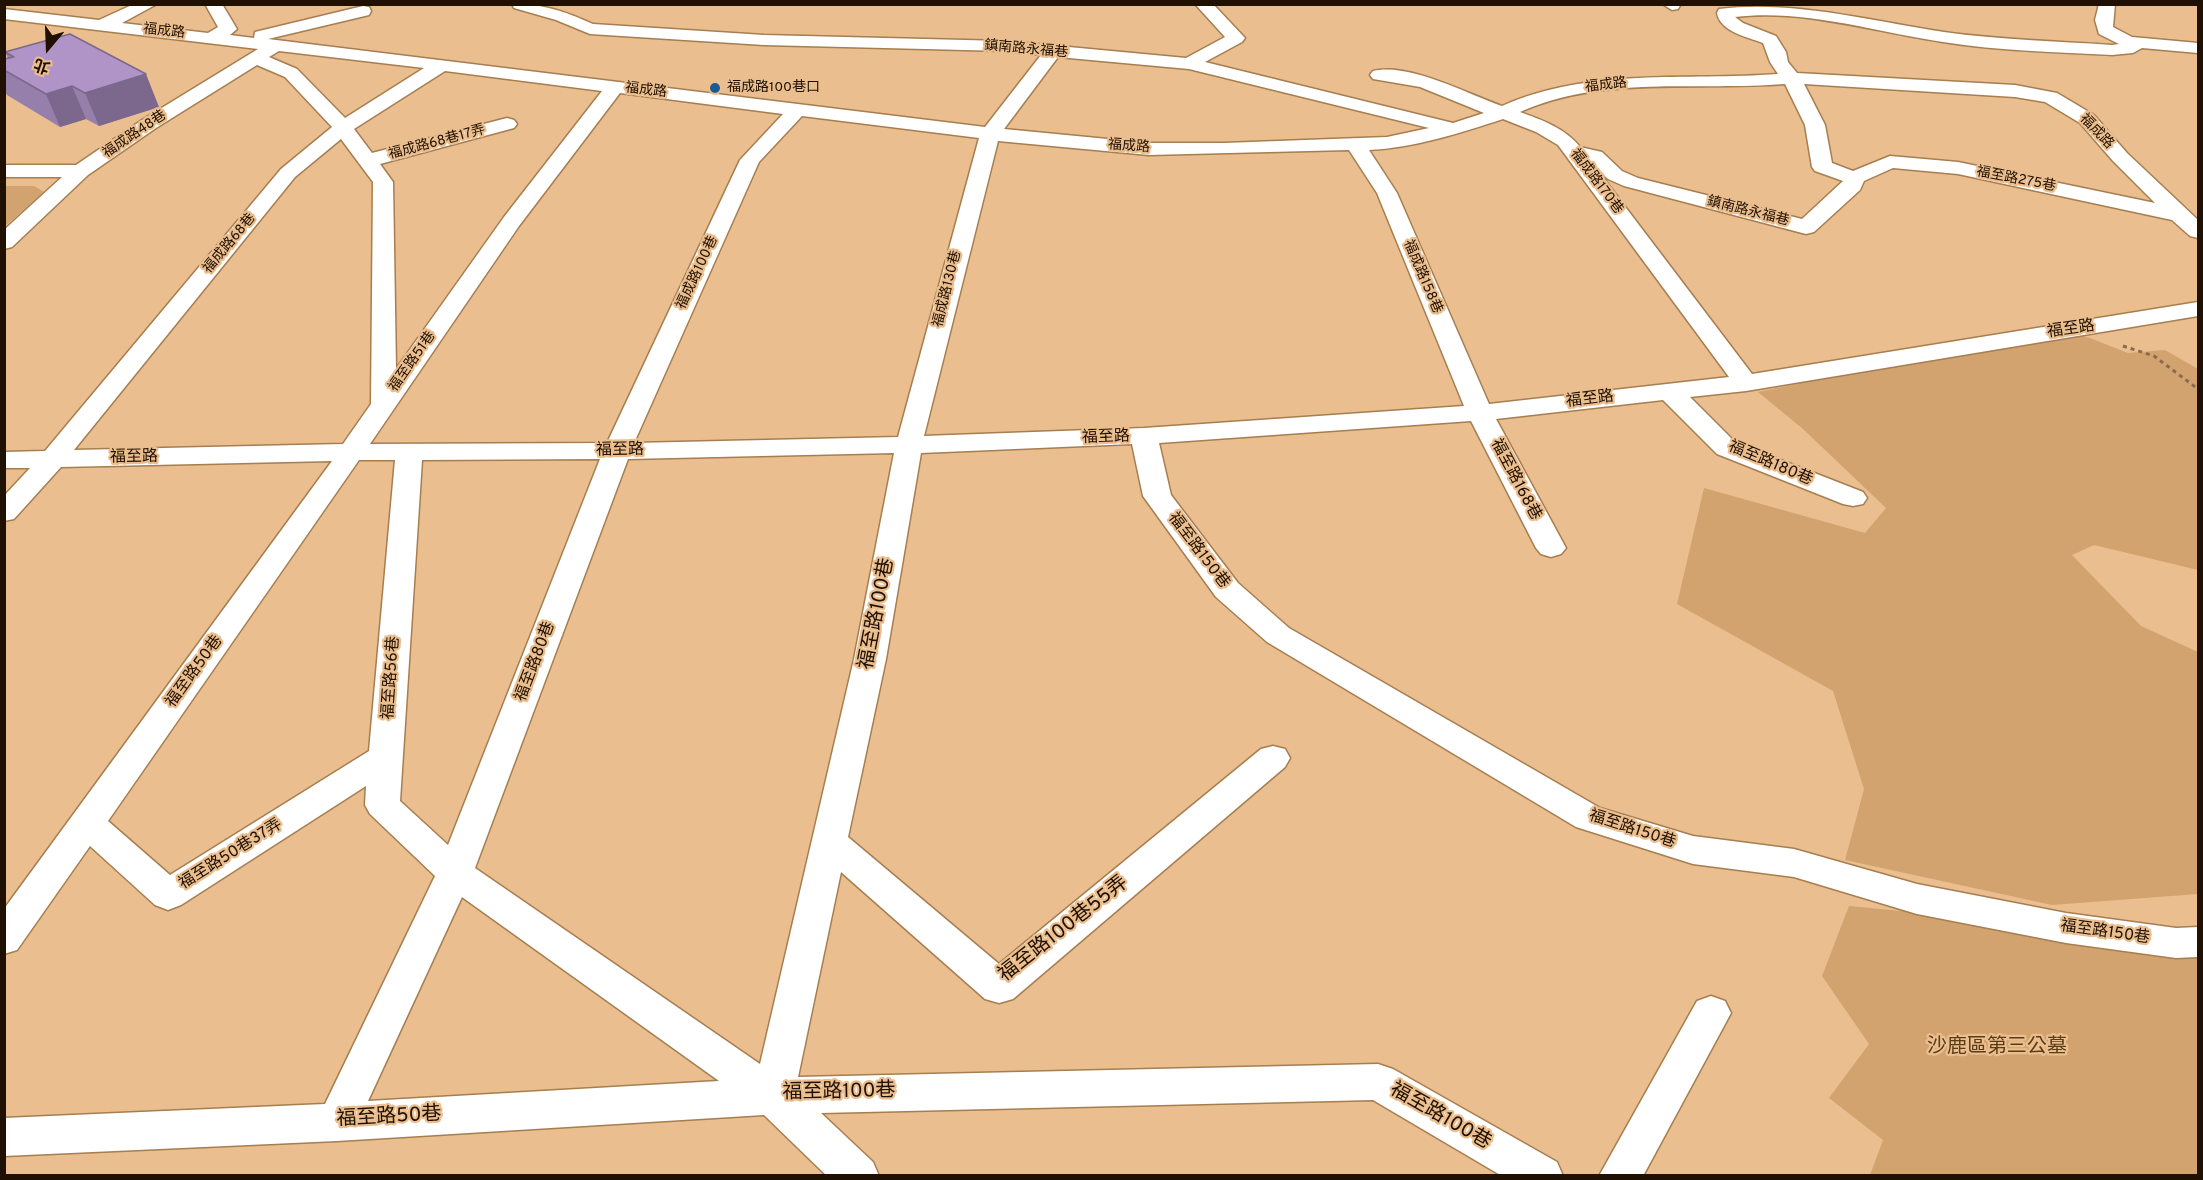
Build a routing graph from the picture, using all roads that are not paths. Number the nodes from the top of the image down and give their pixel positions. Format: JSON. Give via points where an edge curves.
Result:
{"nodes":[{"id":1,"x":149,"y":4,"type":"edge"},
{"id":2,"x":213,"y":4,"type":"edge"},
{"id":3,"x":520,"y":4,"type":"edge"},
{"id":4,"x":1203,"y":4,"type":"edge"},
{"id":5,"x":1872,"y":4,"type":"edge"},
{"id":6,"x":2107,"y":4,"type":"edge"},
{"id":7,"x":363,"y":11,"type":"dead end"},
{"id":8,"x":4,"y":14,"type":"edge"},
{"id":9,"x":1858,"y":20,"type":"junction"},
{"id":10,"x":102,"y":25,"type":"junction"},
{"id":11,"x":213,"y":37,"type":"junction"},
{"id":12,"x":242,"y":41,"type":"junction"},
{"id":13,"x":2128,"y":42,"type":"junction"},
{"id":14,"x":277,"y":45,"type":"junction"},
{"id":15,"x":2199,"y":48,"type":"edge"},
{"id":16,"x":1053,"y":51,"type":"junction"},
{"id":17,"x":255,"y":58,"type":"junction"},
{"id":18,"x":1189,"y":64,"type":"junction"},
{"id":19,"x":442,"y":65,"type":"junction"},
{"id":20,"x":1379,"y":75,"type":"dead end"},
{"id":21,"x":1791,"y":78,"type":"junction"},
{"id":22,"x":615,"y":87,"type":"junction"},
{"id":23,"x":798,"y":109,"type":"junction"},
{"id":24,"x":1505,"y":112,"type":"junction"},
{"id":25,"x":507,"y":124,"type":"dead end"},
{"id":26,"x":343,"y":128,"type":"junction"},
{"id":27,"x":1454,"y":129,"type":"junction"},
{"id":28,"x":990,"y":134,"type":"junction"},
{"id":29,"x":1356,"y":145,"type":"junction"},
{"id":30,"x":1574,"y":152,"type":"junction"},
{"id":31,"x":368,"y":161,"type":"junction"},
{"id":32,"x":4,"y":171,"type":"edge"},
{"id":33,"x":81,"y":171,"type":"junction"},
{"id":34,"x":1854,"y":178,"type":"junction"},
{"id":35,"x":2179,"y":215,"type":"junction"},
{"id":36,"x":2199,"y":231,"type":"edge"},
{"id":37,"x":4,"y":242,"type":"edge"},
{"id":38,"x":2199,"y":309,"type":"edge"},
{"id":39,"x":1746,"y":383,"type":"junction"},
{"id":40,"x":1669,"y":391,"type":"junction"},
{"id":41,"x":384,"y":404,"type":"junction"},
{"id":42,"x":1480,"y":413,"type":"junction"},
{"id":43,"x":1144,"y":436,"type":"junction"},
{"id":44,"x":909,"y":446,"type":"junction"},
{"id":45,"x":617,"y":451,"type":"junction"},
{"id":46,"x":352,"y":452,"type":"junction"},
{"id":47,"x":409,"y":452,"type":"junction"},
{"id":48,"x":4,"y":460,"type":"edge"},
{"id":49,"x":52,"y":460,"type":"junction"},
{"id":50,"x":1853,"y":498,"type":"dead end"},
{"id":51,"x":4,"y":513,"type":"edge"},
{"id":52,"x":1551,"y":548,"type":"dead end"},
{"id":53,"x":386,"y":757,"type":"junction"},
{"id":54,"x":1273,"y":758,"type":"dead end"},
{"id":55,"x":87,"y":823,"type":"junction"},
{"id":56,"x":829,"y":841,"type":"junction"},
{"id":57,"x":455,"y":873,"type":"junction"},
{"id":58,"x":4,"y":939,"type":"edge"},
{"id":59,"x":2199,"y":942,"type":"edge"},
{"id":60,"x":1711,"y":1013,"type":"dead end"},
{"id":61,"x":773,"y":1096,"type":"junction"},
{"id":62,"x":337,"y":1122,"type":"junction"},
{"id":63,"x":4,"y":1137,"type":"edge"},
{"id":64,"x":858,"y":1176,"type":"edge"},
{"id":65,"x":1542,"y":1176,"type":"edge"},
{"id":66,"x":1620,"y":1176,"type":"edge"}],
"edges":[{"from":1,"to":10,"type":"street"},
{"from":2,"to":11,"type":"street","via":[[228,29]]},
{"from":3,"to":16,"type":"street","name":"鎮南路永福巷","via":[[590,29]]},
{"from":4,"to":18,"type":"street","via":[[1236,38]]},
{"from":5,"to":9,"type":"street"},
{"from":6,"to":13,"type":"street","via":[[2105,30]]},
{"from":7,"to":12,"type":"street"},
{"from":8,"to":10,"type":"street","name":"福成路"},
{"from":9,"to":13,"type":"street","via":[[1970,40],[2112,50],[2133,48]]},
{"from":9,"to":21,"type":"street","via":[[1806,11],[1725,12],[1737,27],[1770,40]]},
{"from":10,"to":11,"type":"street","name":"福成路"},
{"from":11,"to":12,"type":"street","name":"福成路"},
{"from":12,"to":14,"type":"street","name":"福成路"},
{"from":13,"to":15,"type":"street"},
{"from":14,"to":17,"type":"street","name":"福成路48巷"},
{"from":14,"to":19,"type":"street","name":"福成路"},
{"from":16,"to":18,"type":"street","name":"鎮南路永福巷"},
{"from":16,"to":28,"type":"street"},
{"from":17,"to":26,"type":"street","name":"福至路51巷","via":[[291,73]]},
{"from":17,"to":33,"type":"street","name":"福成路48巷"},
{"from":18,"to":27,"type":"street","name":"鎮南路永福巷"},
{"from":19,"to":22,"type":"street","name":"福成路"},
{"from":19,"to":26,"type":"street","name":"福成路68巷"},
{"from":20,"to":24,"type":"street","name":"福成路170巷","via":[[1443,87],[1472,102]]},
{"from":21,"to":24,"type":"street","name":"福成路","via":[[1600,85],[1534,99]]},
{"from":21,"to":34,"type":"street","via":[[1815,125],[1822,167]]},
{"from":21,"to":35,"type":"street","name":"福成路","via":[[2015,91],[2050,98],[2086,119]]},
{"from":22,"to":23,"type":"street","name":"福成路"},
{"from":22,"to":41,"type":"street","name":"福至路51巷","via":[[518,210]]},
{"from":23,"to":28,"type":"street","name":"福成路"},
{"from":23,"to":45,"type":"street","name":"福成路100巷","via":[[750,160]]},
{"from":24,"to":27,"type":"street","name":"福成路"},
{"from":24,"to":30,"type":"street","name":"福成路170巷","via":[[1550,130]]},
{"from":25,"to":31,"type":"street","name":"福成路68巷17弄"},
{"from":26,"to":31,"type":"street","name":"福至路51巷"},
{"from":26,"to":49,"type":"street","name":"福成路68巷","via":[[288,173]]},
{"from":27,"to":29,"type":"street","name":"福成路","via":[[1419,138]]},
{"from":28,"to":29,"type":"street","name":"福成路","via":[[1149,148]]},
{"from":28,"to":44,"type":"street","name":"福成路130巷"},
{"from":29,"to":42,"type":"street","name":"福成路158巷","via":[[1387,193]]},
{"from":30,"to":34,"type":"street","name":"鎮南路永福巷","via":[[1596,156],[1615,175],[1631,182],[1806,227],[1853,186]]},
{"from":30,"to":39,"type":"street","name":"福成路170巷"},
{"from":31,"to":41,"type":"street","name":"福至路51巷","via":[[383,182]]},
{"from":32,"to":33,"type":"street"},
{"from":33,"to":37,"type":"street","name":"福成路48巷"},
{"from":34,"to":35,"type":"street","name":"福至路275巷","via":[[1890,162],[1958,168]]},
{"from":35,"to":36,"type":"street","name":"福成路"},
{"from":38,"to":39,"type":"street","name":"福至路"},
{"from":39,"to":40,"type":"street","name":"福至路"},
{"from":40,"to":42,"type":"street","name":"福至路"},
{"from":40,"to":50,"type":"street","name":"福至路180巷","via":[[1726,448]]},
{"from":41,"to":46,"type":"street","name":"福至路50巷"},
{"from":42,"to":43,"type":"street","name":"福至路"},
{"from":42,"to":52,"type":"street","name":"福至路168巷"},
{"from":43,"to":44,"type":"street","name":"福至路"},
{"from":43,"to":59,"type":"street","name":"福至路150巷","via":[[1156,496],[1227,590],[1278,635],[1588,818],[1693,850],[1794,863],[1917,899],[2066,928],[2176,943]]},
{"from":44,"to":45,"type":"street","name":"福至路"},
{"from":44,"to":56,"type":"street","name":"福至路100巷","via":[[870,659]]},
{"from":45,"to":47,"type":"street","name":"福至路"},
{"from":45,"to":57,"type":"street","name":"福至路80巷"},
{"from":46,"to":47,"type":"street","name":"福至路"},
{"from":46,"to":49,"type":"street","name":"福至路"},
{"from":46,"to":55,"type":"street","name":"福至路50巷"},
{"from":47,"to":53,"type":"street","name":"福至路56巷"},
{"from":48,"to":49,"type":"street","name":"福至路"},
{"from":49,"to":51,"type":"street","name":"福成路68巷"},
{"from":53,"to":55,"type":"street","name":"福至路50巷37弄","via":[[168,895]]},
{"from":53,"to":57,"type":"street","name":"福至路56巷","via":[[382,805]]},
{"from":54,"to":56,"type":"street","name":"福至路100巷55弄","via":[[999,987]]},
{"from":55,"to":58,"type":"street","name":"福至路50巷"},
{"from":56,"to":61,"type":"street","name":"福至路100巷"},
{"from":57,"to":61,"type":"street"},
{"from":57,"to":62,"type":"street","name":"福至路80巷"},
{"from":60,"to":66,"type":"street"},
{"from":61,"to":62,"type":"street","name":"福至路50巷"},
{"from":61,"to":64,"type":"street"},
{"from":61,"to":65,"type":"street","name":"福至路100巷","via":[[1378,1082]]},
{"from":62,"to":63,"type":"street","name":"福至路50巷"}]}
